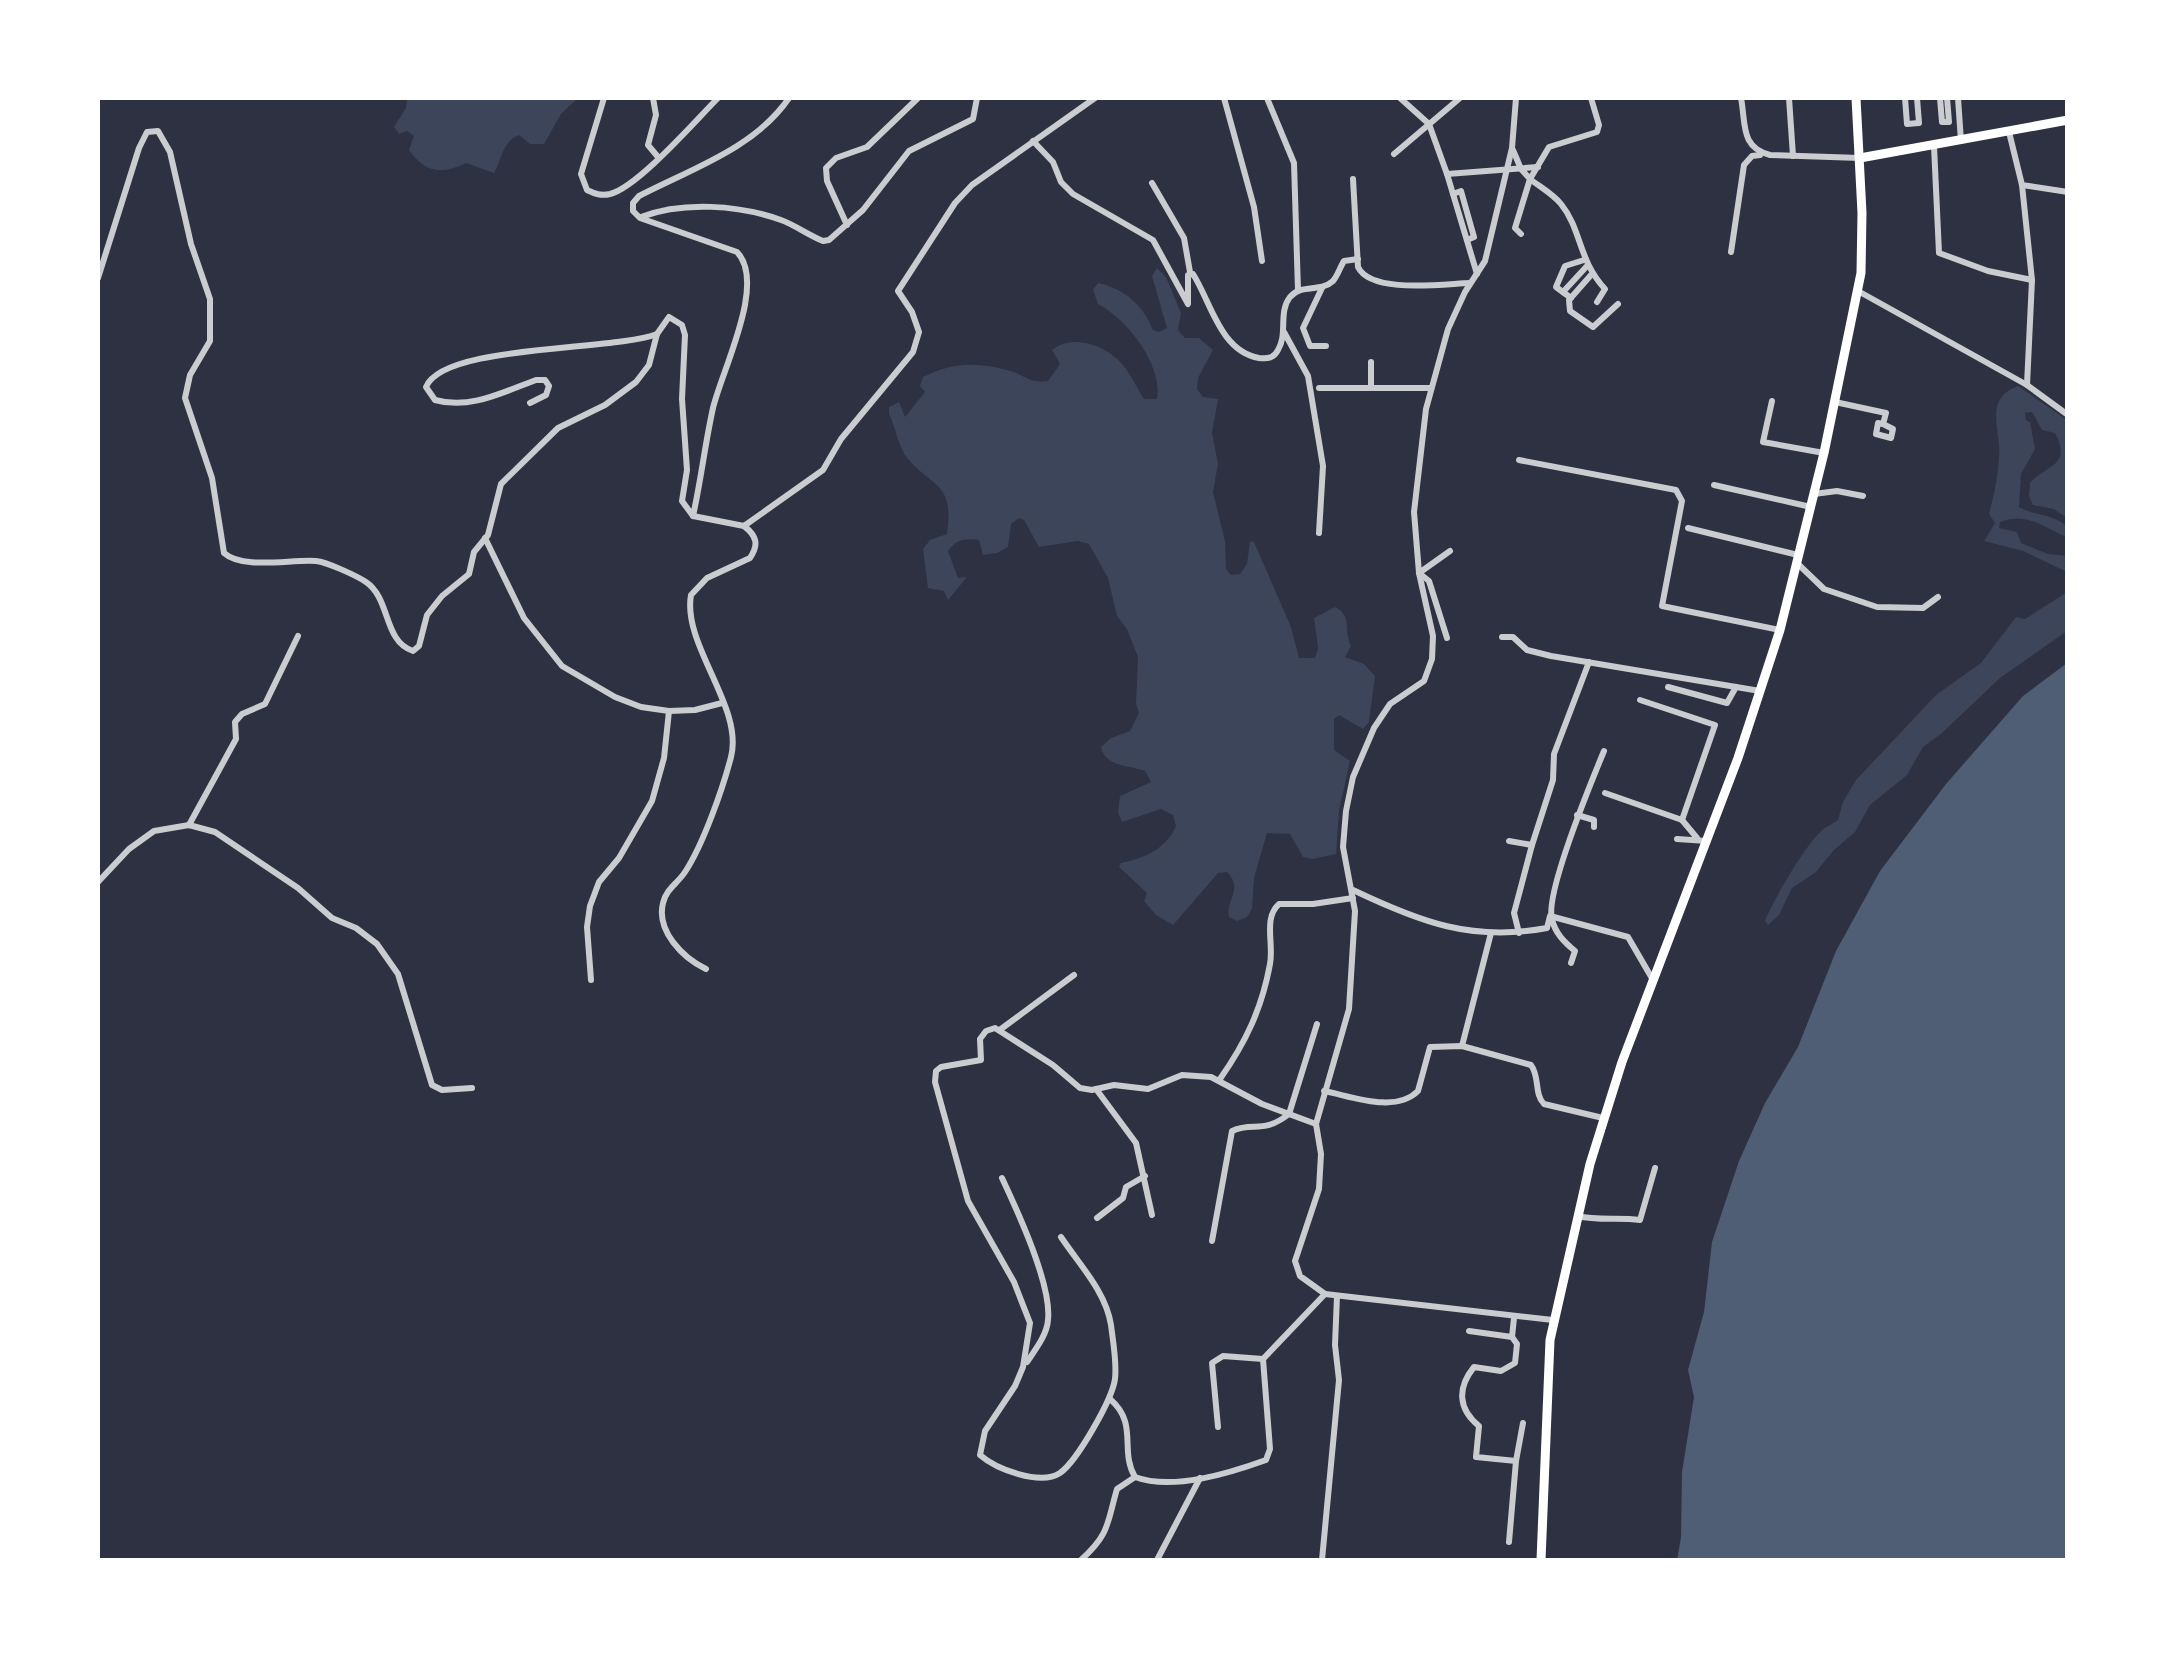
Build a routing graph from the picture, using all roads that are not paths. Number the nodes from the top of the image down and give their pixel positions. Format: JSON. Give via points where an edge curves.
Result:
{"nodes":[{"id":1,"x":604,"y":98,"type":"edge"},
{"id":2,"x":653,"y":98,"type":"edge"},
{"id":3,"x":704,"y":98,"type":"edge"},
{"id":4,"x":789,"y":98,"type":"edge"},
{"id":5,"x":918,"y":98,"type":"edge"},
{"id":6,"x":977,"y":98,"type":"edge"},
{"id":7,"x":1095,"y":98,"type":"edge"},
{"id":8,"x":1224,"y":98,"type":"edge"},
{"id":9,"x":1266,"y":98,"type":"edge"},
{"id":10,"x":1400,"y":98,"type":"edge"},
{"id":11,"x":1460,"y":98,"type":"edge"},
{"id":12,"x":1516,"y":98,"type":"edge"},
{"id":13,"x":1592,"y":98,"type":"edge"},
{"id":14,"x":1741,"y":98,"type":"edge"},
{"id":15,"x":1789,"y":98,"type":"edge"},
{"id":16,"x":1798,"y":98,"type":"edge"},
{"id":17,"x":1856,"y":98,"type":"edge"},
{"id":18,"x":1905,"y":98,"type":"edge"},
{"id":19,"x":1917,"y":98,"type":"edge"},
{"id":20,"x":1958,"y":98,"type":"edge"},
{"id":21,"x":715,"y":100,"type":"edge"},
{"id":22,"x":2068,"y":120,"type":"edge"},
{"id":23,"x":1430,"y":124,"type":"junction"},
{"id":24,"x":2009,"y":132,"type":"junction"},
{"id":25,"x":1748,"y":139,"type":"junction"},
{"id":26,"x":1961,"y":140,"type":"junction"},
{"id":27,"x":1033,"y":141,"type":"junction"},
{"id":28,"x":1934,"y":146,"type":"junction"},
{"id":29,"x":1512,"y":148,"type":"junction"},
{"id":30,"x":1394,"y":154,"type":"dead end"},
{"id":31,"x":1770,"y":155,"type":"junction"},
{"id":32,"x":1793,"y":156,"type":"junction"},
{"id":33,"x":658,"y":158,"type":"junction"},
{"id":34,"x":1860,"y":158,"type":"junction"},
{"id":35,"x":1744,"y":164,"type":"junction"},
{"id":36,"x":1539,"y":167,"type":"junction"},
{"id":37,"x":1521,"y":169,"type":"junction"},
{"id":38,"x":1508,"y":170,"type":"junction"},
{"id":39,"x":1448,"y":174,"type":"junction"},
{"id":40,"x":1354,"y":179,"type":"dead end"},
{"id":41,"x":1530,"y":179,"type":"junction"},
{"id":42,"x":1152,"y":183,"type":"dead end"},
{"id":43,"x":2022,"y":185,"type":"junction"},
{"id":44,"x":2068,"y":192,"type":"edge"},
{"id":45,"x":640,"y":218,"type":"junction"},
{"id":46,"x":847,"y":225,"type":"junction"},
{"id":47,"x":1521,"y":234,"type":"dead end"},
{"id":48,"x":1731,"y":252,"type":"dead end"},
{"id":49,"x":1358,"y":258,"type":"junction"},
{"id":50,"x":1262,"y":261,"type":"dead end"},
{"id":51,"x":1586,"y":263,"type":"junction"},
{"id":52,"x":1190,"y":272,"type":"junction"},
{"id":53,"x":1591,"y":275,"type":"junction"},
{"id":54,"x":1477,"y":276,"type":"junction"},
{"id":55,"x":98,"y":278,"type":"edge"},
{"id":56,"x":2032,"y":280,"type":"junction"},
{"id":57,"x":1472,"y":283,"type":"junction"},
{"id":58,"x":1322,"y":287,"type":"junction"},
{"id":59,"x":1298,"y":291,"type":"junction"},
{"id":60,"x":1858,"y":291,"type":"junction"},
{"id":61,"x":1563,"y":292,"type":"junction"},
{"id":62,"x":1571,"y":298,"type":"junction"},
{"id":63,"x":1597,"y":302,"type":"dead end"},
{"id":64,"x":1618,"y":304,"type":"dead end"},
{"id":65,"x":1283,"y":331,"type":"junction"},
{"id":66,"x":657,"y":334,"type":"junction"},
{"id":67,"x":1326,"y":346,"type":"dead end"},
{"id":68,"x":1371,"y":362,"type":"dead end"},
{"id":69,"x":2027,"y":385,"type":"junction"},
{"id":70,"x":1319,"y":388,"type":"dead end"},
{"id":71,"x":1371,"y":388,"type":"junction"},
{"id":72,"x":1430,"y":388,"type":"junction"},
{"id":73,"x":1772,"y":401,"type":"dead end"},
{"id":74,"x":1834,"y":402,"type":"junction"},
{"id":75,"x":530,"y":404,"type":"dead end"},
{"id":76,"x":2068,"y":415,"type":"edge"},
{"id":77,"x":1883,"y":424,"type":"dead end"},
{"id":78,"x":1824,"y":454,"type":"junction"},
{"id":79,"x":1519,"y":460,"type":"dead end"},
{"id":80,"x":1714,"y":485,"type":"dead end"},
{"id":81,"x":1814,"y":494,"type":"junction"},
{"id":82,"x":1863,"y":496,"type":"dead end"},
{"id":83,"x":1812,"y":507,"type":"junction"},
{"id":84,"x":693,"y":516,"type":"junction"},
{"id":85,"x":744,"y":526,"type":"junction"},
{"id":86,"x":1688,"y":528,"type":"dead end"},
{"id":87,"x":1319,"y":533,"type":"dead end"},
{"id":88,"x":485,"y":538,"type":"junction"},
{"id":89,"x":1450,"y":551,"type":"dead end"},
{"id":90,"x":1799,"y":560,"type":"junction"},
{"id":91,"x":1419,"y":573,"type":"junction"},
{"id":92,"x":1938,"y":597,"type":"dead end"},
{"id":93,"x":1780,"y":630,"type":"junction"},
{"id":94,"x":298,"y":636,"type":"dead end"},
{"id":95,"x":1502,"y":637,"type":"dead end"},
{"id":96,"x":1447,"y":638,"type":"dead end"},
{"id":97,"x":1588,"y":662,"type":"junction"},
{"id":98,"x":1668,"y":687,"type":"dead end"},
{"id":99,"x":1736,"y":687,"type":"junction"},
{"id":100,"x":1760,"y":690,"type":"junction"},
{"id":101,"x":1640,"y":700,"type":"dead end"},
{"id":102,"x":722,"y":703,"type":"junction"},
{"id":103,"x":668,"y":712,"type":"junction"},
{"id":104,"x":1604,"y":752,"type":"dead end"},
{"id":105,"x":1604,"y":793,"type":"dead end"},
{"id":106,"x":1576,"y":816,"type":"junction"},
{"id":107,"x":1682,"y":820,"type":"junction"},
{"id":108,"x":189,"y":825,"type":"junction"},
{"id":109,"x":1594,"y":826,"type":"dead end"},
{"id":110,"x":1677,"y":839,"type":"dead end"},
{"id":111,"x":1703,"y":840,"type":"junction"},
{"id":112,"x":1509,"y":841,"type":"dead end"},
{"id":113,"x":1532,"y":845,"type":"junction"},
{"id":114,"x":98,"y":882,"type":"edge"},
{"id":115,"x":1352,"y":894,"type":"junction"},
{"id":116,"x":1550,"y":916,"type":"junction"},
{"id":117,"x":1564,"y":919,"type":"junction"},
{"id":118,"x":1550,"y":926,"type":"junction"},
{"id":119,"x":1491,"y":933,"type":"junction"},
{"id":120,"x":1520,"y":933,"type":"junction"},
{"id":121,"x":1571,"y":962,"type":"dead end"},
{"id":122,"x":706,"y":969,"type":"dead end"},
{"id":123,"x":1074,"y":975,"type":"dead end"},
{"id":124,"x":590,"y":980,"type":"dead end"},
{"id":125,"x":1653,"y":980,"type":"junction"},
{"id":126,"x":1317,"y":1024,"type":"dead end"},
{"id":127,"x":1000,"y":1030,"type":"junction"},
{"id":128,"x":1462,"y":1046,"type":"junction"},
{"id":129,"x":1220,"y":1079,"type":"junction"},
{"id":130,"x":472,"y":1088,"type":"dead end"},
{"id":131,"x":1096,"y":1089,"type":"junction"},
{"id":132,"x":1324,"y":1090,"type":"junction"},
{"id":133,"x":1289,"y":1114,"type":"junction"},
{"id":134,"x":1603,"y":1118,"type":"junction"},
{"id":135,"x":1316,"y":1124,"type":"junction"},
{"id":136,"x":1655,"y":1168,"type":"dead end"},
{"id":137,"x":1144,"y":1176,"type":"junction"},
{"id":138,"x":1002,"y":1178,"type":"dead end"},
{"id":139,"x":1152,"y":1215,"type":"dead end"},
{"id":140,"x":1578,"y":1216,"type":"junction"},
{"id":141,"x":1097,"y":1218,"type":"dead end"},
{"id":142,"x":1061,"y":1237,"type":"dead end"},
{"id":143,"x":1212,"y":1241,"type":"dead end"},
{"id":144,"x":1325,"y":1294,"type":"junction"},
{"id":145,"x":1337,"y":1296,"type":"junction"},
{"id":146,"x":1514,"y":1318,"type":"junction"},
{"id":147,"x":1553,"y":1320,"type":"junction"},
{"id":148,"x":1468,"y":1331,"type":"dead end"},
{"id":149,"x":1512,"y":1337,"type":"junction"},
{"id":150,"x":1263,"y":1359,"type":"junction"},
{"id":151,"x":1024,"y":1367,"type":"junction"},
{"id":152,"x":1110,"y":1400,"type":"junction"},
{"id":153,"x":1523,"y":1423,"type":"dead end"},
{"id":154,"x":1218,"y":1427,"type":"dead end"},
{"id":155,"x":1516,"y":1460,"type":"junction"},
{"id":156,"x":1135,"y":1477,"type":"junction"},
{"id":157,"x":1200,"y":1477,"type":"junction"},
{"id":158,"x":1509,"y":1542,"type":"dead end"},
{"id":159,"x":1081,"y":1560,"type":"edge"},
{"id":160,"x":1158,"y":1560,"type":"edge"},
{"id":161,"x":1322,"y":1560,"type":"edge"},
{"id":162,"x":1541,"y":1560,"type":"edge"}],
"edges":[{"from":1,"to":33,"type":"street","via":[[582,174],[587,190],[614,193]]},
{"from":2,"to":33,"type":"street","via":[[648,145]]},
{"from":3,"to":21,"type":"street"},
{"from":4,"to":45,"type":"street","via":[[737,146],[639,196],[632,207]]},
{"from":5,"to":46,"type":"street","via":[[867,147],[826,168]]},
{"from":6,"to":46,"type":"street","via":[[972,119],[910,152]]},
{"from":7,"to":27,"type":"street"},
{"from":8,"to":50,"type":"street"},
{"from":9,"to":59,"type":"street","via":[[1294,163]]},
{"from":10,"to":23,"type":"street"},
{"from":11,"to":23,"type":"street"},
{"from":12,"to":29,"type":"street"},
{"from":13,"to":36,"type":"street","via":[[1597,132],[1549,147]]},
{"from":14,"to":25,"type":"street"},
{"from":15,"to":16,"type":"street"},
{"from":15,"to":32,"type":"street"},
{"from":17,"to":34,"type":"main road"},
{"from":18,"to":19,"type":"street","via":[[1908,124],[1920,123]]},
{"from":20,"to":26,"type":"street"},
{"from":21,"to":33,"type":"street"},
{"from":22,"to":24,"type":"main road"},
{"from":23,"to":30,"type":"street"},
{"from":23,"to":39,"type":"street"},
{"from":24,"to":26,"type":"main road"},
{"from":24,"to":43,"type":"street"},
{"from":25,"to":31,"type":"street"},
{"from":25,"to":35,"type":"street"},
{"from":26,"to":28,"type":"main road"},
{"from":27,"to":52,"type":"street","via":[[1073,194],[1153,240],[1188,304]]},
{"from":27,"to":85,"type":"street","via":[[955,203],[898,291],[919,332],[913,352],[840,439],[823,470]]},
{"from":28,"to":34,"type":"main road"},
{"from":28,"to":56,"type":"street","via":[[1939,253]]},
{"from":29,"to":37,"type":"street"},
{"from":29,"to":38,"type":"street"},
{"from":31,"to":32,"type":"street"},
{"from":31,"to":35,"type":"street"},
{"from":32,"to":34,"type":"street"},
{"from":34,"to":60,"type":"main road"},
{"from":35,"to":48,"type":"street"},
{"from":36,"to":37,"type":"street"},
{"from":36,"to":41,"type":"street"},
{"from":37,"to":38,"type":"street"},
{"from":37,"to":41,"type":"street"},
{"from":38,"to":39,"type":"street"},
{"from":38,"to":54,"type":"street"},
{"from":39,"to":54,"type":"street"},
{"from":40,"to":49,"type":"street"},
{"from":41,"to":47,"type":"street","via":[[1515,228]]},
{"from":41,"to":51,"type":"street","via":[[1563,206]]},
{"from":42,"to":52,"type":"street","via":[[1184,238]]},
{"from":43,"to":44,"type":"street"},
{"from":43,"to":56,"type":"street"},
{"from":45,"to":46,"type":"street","via":[[682,209],[740,209],[823,241]]},
{"from":45,"to":84,"type":"street","via":[[732,249],[746,269],[741,322],[713,407]]},
{"from":49,"to":57,"type":"street","via":[[1361,274],[1382,284]]},
{"from":49,"to":58,"type":"street","via":[[1344,260]]},
{"from":51,"to":53,"type":"street"},
{"from":51,"to":61,"type":"street"},
{"from":51,"to":61,"type":"street","via":[[1564,266],[1556,286]]},
{"from":52,"to":65,"type":"street","via":[[1236,348],[1270,358],[1277,355]]},
{"from":53,"to":62,"type":"street"},
{"from":53,"to":63,"type":"street","via":[[1605,289]]},
{"from":54,"to":57,"type":"street"},
{"from":55,"to":88,"type":"street","via":[[139,148],[147,132],[158,131],[170,152],[210,299],[210,341],[185,398],[212,478],[228,557],[316,561],[362,580],[380,598],[398,640],[413,651],[427,615],[469,574]]},
{"from":56,"to":69,"type":"street"},
{"from":57,"to":72,"type":"street","via":[[1452,318]]},
{"from":58,"to":59,"type":"street"},
{"from":58,"to":67,"type":"street","via":[[1304,328],[1310,346]]},
{"from":59,"to":65,"type":"street","via":[[1285,306]]},
{"from":60,"to":69,"type":"street"},
{"from":60,"to":74,"type":"main road"},
{"from":61,"to":62,"type":"street"},
{"from":62,"to":64,"type":"street","via":[[1570,311],[1592,327]]},
{"from":65,"to":87,"type":"street","via":[[1311,390],[1323,466]]},
{"from":66,"to":75,"type":"street","via":[[478,358],[436,374],[426,387],[435,400],[476,402],[545,380],[546,395]]},
{"from":66,"to":84,"type":"street","via":[[669,317],[684,328],[682,501]]},
{"from":66,"to":88,"type":"street","via":[[649,365],[636,382],[558,428],[501,484]]},
{"from":68,"to":71,"type":"street"},
{"from":69,"to":76,"type":"street"},
{"from":70,"to":71,"type":"street"},
{"from":71,"to":72,"type":"street"},
{"from":72,"to":91,"type":"street","via":[[1415,496]]},
{"from":73,"to":78,"type":"street","via":[[1764,442]]},
{"from":74,"to":77,"type":"street","via":[[1886,413]]},
{"from":74,"to":78,"type":"main road"},
{"from":78,"to":81,"type":"main road"},
{"from":79,"to":93,"type":"street","via":[[1676,490],[1682,501],[1662,606]]},
{"from":80,"to":83,"type":"street"},
{"from":81,"to":82,"type":"street"},
{"from":81,"to":83,"type":"main road"},
{"from":83,"to":90,"type":"main road"},
{"from":84,"to":85,"type":"street"},
{"from":85,"to":102,"type":"street","via":[[755,538],[755,552],[700,582],[690,602]]},
{"from":86,"to":90,"type":"street"},
{"from":88,"to":103,"type":"street","via":[[524,618],[562,666],[615,698]]},
{"from":89,"to":91,"type":"street"},
{"from":90,"to":92,"type":"street","via":[[1824,589],[1876,607],[1923,608]]},
{"from":90,"to":93,"type":"main road"},
{"from":91,"to":96,"type":"street","via":[[1429,581]]},
{"from":91,"to":115,"type":"street","via":[[1432,659],[1424,681],[1390,704],[1353,777],[1343,846]]},
{"from":93,"to":100,"type":"main road"},
{"from":94,"to":108,"type":"street","via":[[266,704],[236,722],[236,739]]},
{"from":95,"to":97,"type":"street","via":[[1518,639],[1527,650]]},
{"from":97,"to":99,"type":"street"},
{"from":97,"to":113,"type":"street","via":[[1554,754],[1554,780]]},
{"from":98,"to":99,"type":"street","via":[[1727,703]]},
{"from":99,"to":100,"type":"street"},
{"from":100,"to":111,"type":"main road"},
{"from":101,"to":107,"type":"street","via":[[1715,726]]},
{"from":102,"to":103,"type":"street"},
{"from":102,"to":122,"type":"street","via":[[733,732],[732,754],[662,913],[686,960]]},
{"from":103,"to":124,"type":"street","via":[[652,801],[590,906]]},
{"from":104,"to":106,"type":"street"},
{"from":105,"to":107,"type":"street"},
{"from":106,"to":109,"type":"street","via":[[1594,820]]},
{"from":106,"to":116,"type":"street"},
{"from":107,"to":111,"type":"street"},
{"from":108,"to":114,"type":"street","via":[[154,830]]},
{"from":108,"to":130,"type":"street","via":[[215,832],[377,944],[398,974],[432,1085]]},
{"from":110,"to":111,"type":"street"},
{"from":111,"to":125,"type":"main road"},
{"from":112,"to":113,"type":"street"},
{"from":113,"to":120,"type":"street","via":[[1514,912]]},
{"from":115,"to":119,"type":"street","via":[[1431,924]]},
{"from":115,"to":129,"type":"street","via":[[1275,907],[1261,1004]]},
{"from":115,"to":132,"type":"street","via":[[1349,1010]]},
{"from":116,"to":117,"type":"street"},
{"from":116,"to":118,"type":"street"},
{"from":117,"to":118,"type":"street"},
{"from":117,"to":125,"type":"street","via":[[1628,937]]},
{"from":118,"to":120,"type":"street"},
{"from":118,"to":121,"type":"street","via":[[1574,951]]},
{"from":119,"to":120,"type":"street"},
{"from":119,"to":128,"type":"street"},
{"from":123,"to":127,"type":"street"},
{"from":125,"to":134,"type":"main road"},
{"from":126,"to":133,"type":"street"},
{"from":127,"to":131,"type":"street","via":[[1080,1088]]},
{"from":127,"to":151,"type":"street","via":[[982,1034],[981,1060],[940,1068],[934,1076],[968,1201],[1030,1322]]},
{"from":128,"to":132,"type":"street","via":[[1431,1046],[1418,1091],[1404,1100]]},
{"from":128,"to":134,"type":"street","via":[[1531,1065],[1544,1104]]},
{"from":129,"to":131,"type":"street","via":[[1182,1075],[1148,1089]]},
{"from":129,"to":133,"type":"street"},
{"from":131,"to":137,"type":"street","via":[[1136,1142]]},
{"from":132,"to":135,"type":"street"},
{"from":133,"to":135,"type":"street"},
{"from":133,"to":143,"type":"street","via":[[1269,1126],[1232,1131]]},
{"from":134,"to":140,"type":"main road"},
{"from":135,"to":144,"type":"street","via":[[1320,1189],[1295,1261],[1300,1276]]},
{"from":136,"to":140,"type":"street","via":[[1640,1220]]},
{"from":137,"to":139,"type":"street"},
{"from":137,"to":141,"type":"street"},
{"from":138,"to":151,"type":"street","via":[[1047,1302],[1042,1338]]},
{"from":140,"to":147,"type":"main road"},
{"from":142,"to":152,"type":"street","via":[[1102,1296],[1110,1320]]},
{"from":144,"to":145,"type":"street"},
{"from":144,"to":150,"type":"street"},
{"from":145,"to":146,"type":"street"},
{"from":145,"to":161,"type":"street","via":[[1339,1380]]},
{"from":146,"to":147,"type":"street"},
{"from":146,"to":149,"type":"street"},
{"from":147,"to":162,"type":"main road"},
{"from":148,"to":149,"type":"street"},
{"from":149,"to":155,"type":"street","via":[[1515,1364],[1474,1367],[1461,1398],[1479,1426],[1476,1457]]},
{"from":150,"to":154,"type":"street","via":[[1224,1356],[1212,1363]]},
{"from":150,"to":157,"type":"street","via":[[1268,1458]]},
{"from":151,"to":152,"type":"street","via":[[980,1440],[980,1455],[989,1464],[1045,1478],[1059,1474]]},
{"from":152,"to":156,"type":"street","via":[[1122,1409]]},
{"from":153,"to":155,"type":"street"},
{"from":155,"to":158,"type":"street"},
{"from":156,"to":157,"type":"street"},
{"from":156,"to":159,"type":"street","via":[[1118,1489],[1111,1521]]},
{"from":157,"to":160,"type":"street"}]}
